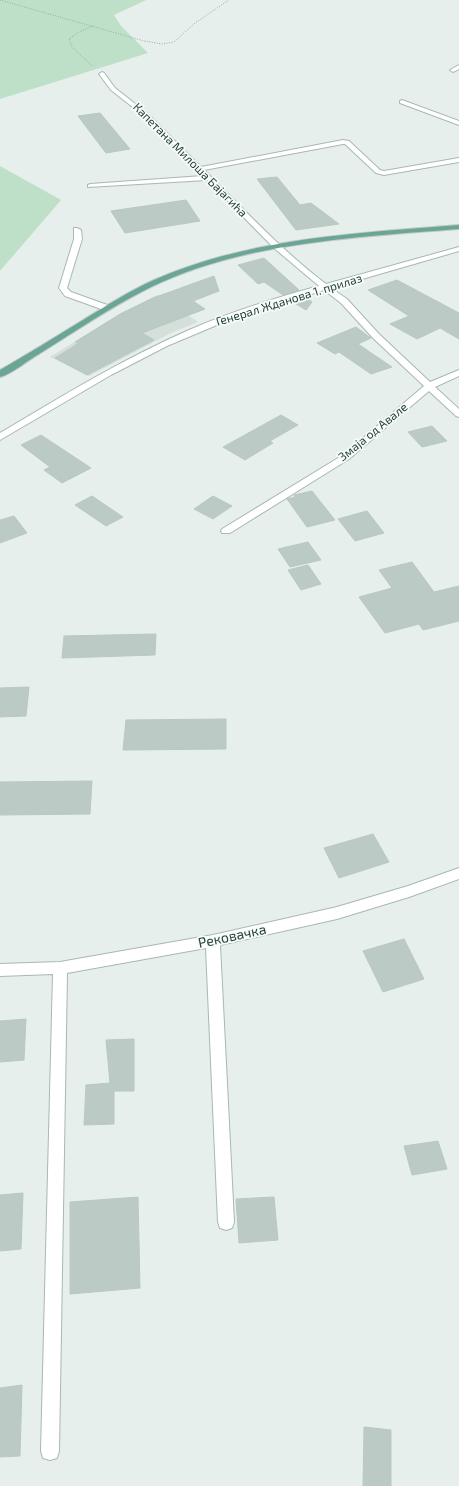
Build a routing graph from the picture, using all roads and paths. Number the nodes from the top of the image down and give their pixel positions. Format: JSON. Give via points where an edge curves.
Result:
{"nodes":[{"id":1,"x":0,"y":0,"type":"edge"},
{"id":2,"x":229,"y":0,"type":"edge"},
{"id":3,"x":93,"y":26,"type":"junction"},
{"id":4,"x":459,"y":67,"type":"edge"},
{"id":5,"x":453,"y":70,"type":"dead end"},
{"id":6,"x":102,"y":74,"type":"joint"},
{"id":7,"x":402,"y":102,"type":"dead end"},
{"id":8,"x":459,"y":123,"type":"edge"},
{"id":9,"x":459,"y":160,"type":"edge"},
{"id":10,"x":199,"y":169,"type":"junction"},
{"id":11,"x":208,"y":178,"type":"junction"},
{"id":12,"x":90,"y":186,"type":"dead end"},
{"id":13,"x":459,"y":227,"type":"edge"},
{"id":14,"x":77,"y":230,"type":"dead end"},
{"id":15,"x":278,"y":246,"type":"junction"},
{"id":16,"x":459,"y":249,"type":"edge"},
{"id":17,"x":325,"y":287,"type":"junction"},
{"id":18,"x":107,"y":308,"type":"junction"},
{"id":19,"x":459,"y":373,"type":"edge"},
{"id":20,"x":0,"y":374,"type":"edge"},
{"id":21,"x":429,"y":386,"type":"junction"},
{"id":22,"x":459,"y":414,"type":"edge"},
{"id":23,"x":0,"y":437,"type":"edge"},
{"id":24,"x":226,"y":531,"type":"dead end"},
{"id":25,"x":459,"y":873,"type":"edge"},
{"id":26,"x":213,"y":941,"type":"junction"},
{"id":27,"x":60,"y":968,"type":"junction"},
{"id":28,"x":0,"y":970,"type":"edge"},
{"id":29,"x":226,"y":1222,"type":"dead end"},
{"id":30,"x":50,"y":1451,"type":"dead end"}],
"edges":[{"from":1,"to":3,"type":"path"},
{"from":2,"to":3,"type":"path","via":[[195,23],[174,42],[162,44],[144,41]]},
{"from":3,"to":6,"type":"path","via":[[69,40],[72,47]]},
{"from":4,"to":5,"type":"street"},
{"from":6,"to":10,"type":"street","name":"Капетана Милоша Бајагића","via":[[113,89],[139,107]]},
{"from":7,"to":8,"type":"street"},
{"from":9,"to":10,"type":"street","via":[[384,173],[378,172],[347,142],[342,142]]},
{"from":10,"to":11,"type":"street","name":"Капетана Милоша Бајагића"},
{"from":11,"to":12,"type":"street"},
{"from":11,"to":15,"type":"street","name":"Капетана Милоша Бајагића"},
{"from":13,"to":15,"type":"main road","via":[[318,239]]},
{"from":14,"to":18,"type":"street","via":[[78,239],[63,288],[68,294]]},
{"from":15,"to":17,"type":"street","name":"Капетана Милоша Бајагића"},
{"from":15,"to":18,"type":"main road","via":[[196,267],[164,279]]},
{"from":16,"to":17,"type":"street","name":"Генерал Жданова 1. прилаз"},
{"from":17,"to":21,"type":"street","name":"Капетана Милоша Бајагића","via":[[344,302]]},
{"from":17,"to":23,"type":"street","name":"Генерал Жданова 1. прилаз","via":[[222,320],[175,340],[118,368]]},
{"from":18,"to":20,"type":"main road"},
{"from":19,"to":21,"type":"street","name":"Змаја од Авале"},
{"from":21,"to":22,"type":"street","name":"Капетана Милоша Бајагића"},
{"from":21,"to":24,"type":"street","name":"Змаја од Авале","via":[[346,457]]},
{"from":25,"to":26,"type":"street","name":"Рековачка","via":[[337,913]]},
{"from":26,"to":27,"type":"street","name":"Рековачка"},
{"from":26,"to":29,"type":"street"},
{"from":27,"to":28,"type":"street","name":"Рековачка"},
{"from":27,"to":30,"type":"street"}]}
